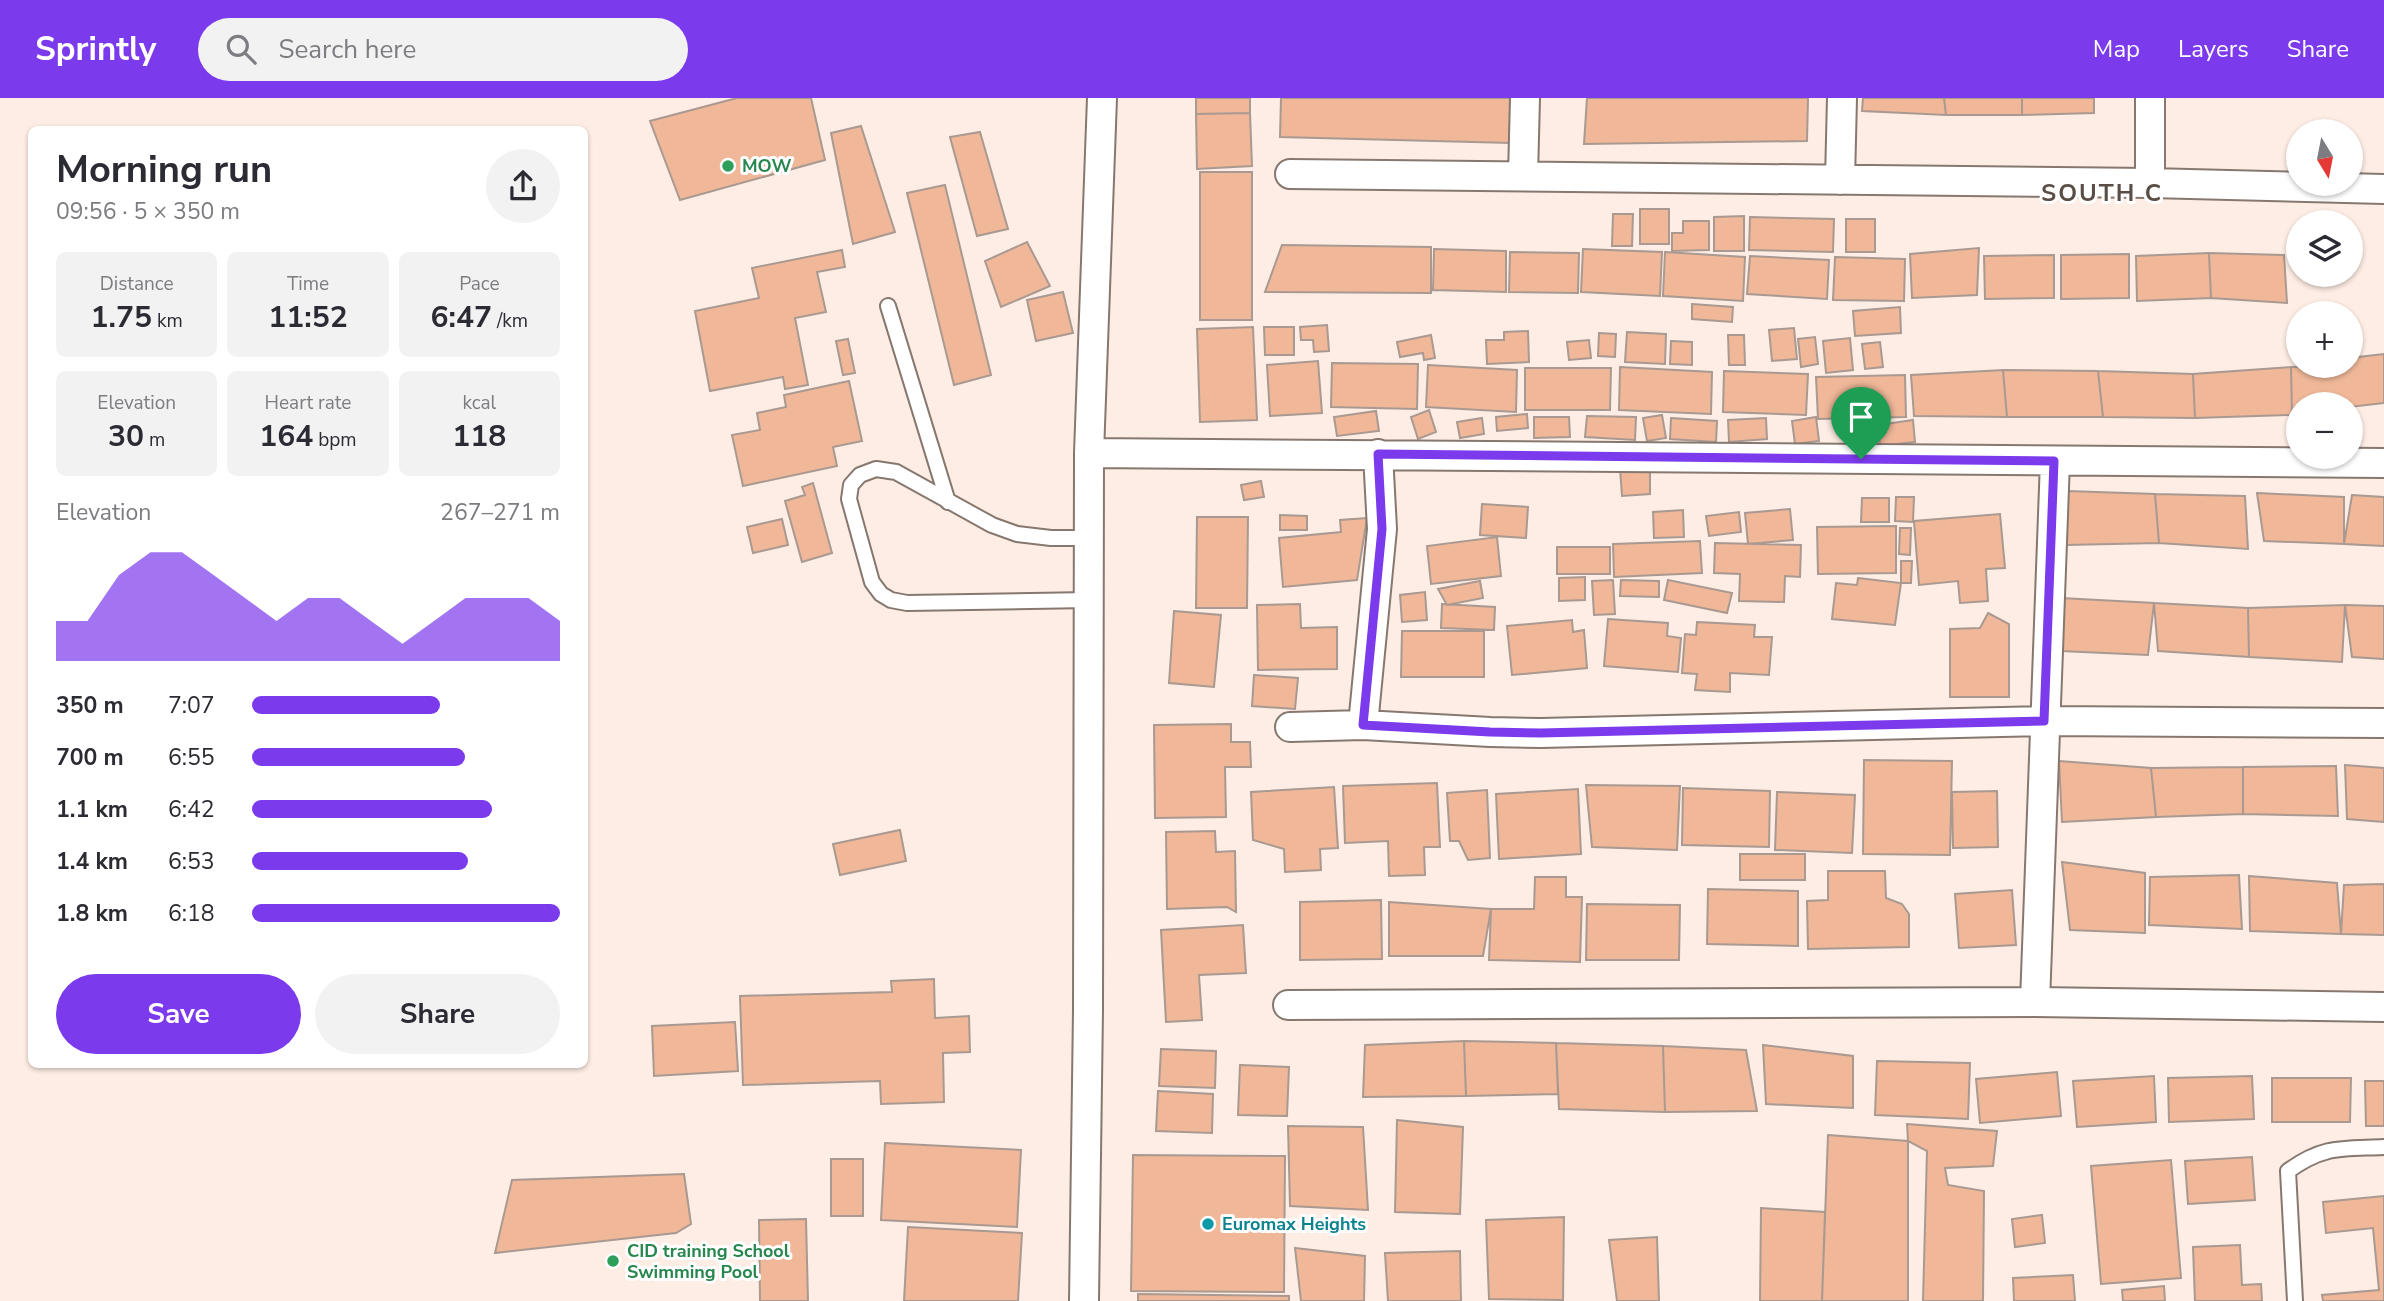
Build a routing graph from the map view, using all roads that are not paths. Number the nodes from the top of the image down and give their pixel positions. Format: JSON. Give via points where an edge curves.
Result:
{"nodes":[{"id":1,"x":1102,"y":98,"type":"edge"},
{"id":2,"x":1525,"y":98,"type":"edge"},
{"id":3,"x":1842,"y":98,"type":"edge"},
{"id":4,"x":2150,"y":98,"type":"edge"},
{"id":5,"x":1290,"y":174,"type":"dead end"},
{"id":6,"x":1523,"y":176,"type":"junction"},
{"id":7,"x":1840,"y":180,"type":"junction"},
{"id":8,"x":2150,"y":183,"type":"junction"},
{"id":9,"x":2384,"y":189,"type":"edge"},
{"id":10,"x":888,"y":306,"type":"dead end"},
{"id":11,"x":1089,"y":453,"type":"junction"},
{"id":12,"x":1378,"y":454,"type":"junction"},
{"id":13,"x":2054,"y":461,"type":"junction"},
{"id":14,"x":2384,"y":463,"type":"edge"},
{"id":15,"x":948,"y":502,"type":"junction"},
{"id":16,"x":1089,"y":538,"type":"junction"},
{"id":17,"x":1089,"y":600,"type":"junction"},
{"id":18,"x":2044,"y":721,"type":"junction"},
{"id":19,"x":2384,"y":723,"type":"edge"},
{"id":20,"x":1363,"y":725,"type":"junction"},
{"id":21,"x":1290,"y":727,"type":"dead end"},
{"id":22,"x":2035,"y":1002,"type":"junction"},
{"id":23,"x":1288,"y":1005,"type":"dead end"},
{"id":24,"x":2384,"y":1007,"type":"edge"},
{"id":25,"x":2384,"y":1147,"type":"edge"},
{"id":26,"x":1084,"y":1301,"type":"edge"},
{"id":27,"x":2295,"y":1301,"type":"edge"}],
"edges":[{"from":1,"to":11,"type":"street"},
{"from":2,"to":6,"type":"street"},
{"from":3,"to":7,"type":"street"},
{"from":4,"to":8,"type":"street"},
{"from":5,"to":6,"type":"street"},
{"from":6,"to":7,"type":"street"},
{"from":7,"to":8,"type":"street"},
{"from":8,"to":9,"type":"street"},
{"from":10,"to":15,"type":"lane"},
{"from":11,"to":12,"type":"street"},
{"from":11,"to":16,"type":"street"},
{"from":12,"to":13,"type":"street"},
{"from":12,"to":20,"type":"street","via":[[1382,529]]},
{"from":13,"to":14,"type":"street"},
{"from":13,"to":18,"type":"street"},
{"from":15,"to":16,"type":"lane","via":[[1017,534]]},
{"from":15,"to":17,"type":"lane","via":[[896,472],[876,469],[860,475],[851,485],[849,499],[872,582],[881,594],[907,603]]},
{"from":16,"to":17,"type":"street"},
{"from":17,"to":26,"type":"street"},
{"from":18,"to":19,"type":"street"},
{"from":18,"to":20,"type":"street","via":[[1541,733]]},
{"from":18,"to":22,"type":"street"},
{"from":20,"to":21,"type":"street"},
{"from":22,"to":23,"type":"street"},
{"from":22,"to":24,"type":"street"},
{"from":25,"to":27,"type":"lane","via":[[2334,1149],[2309,1156],[2288,1171]]}]}
